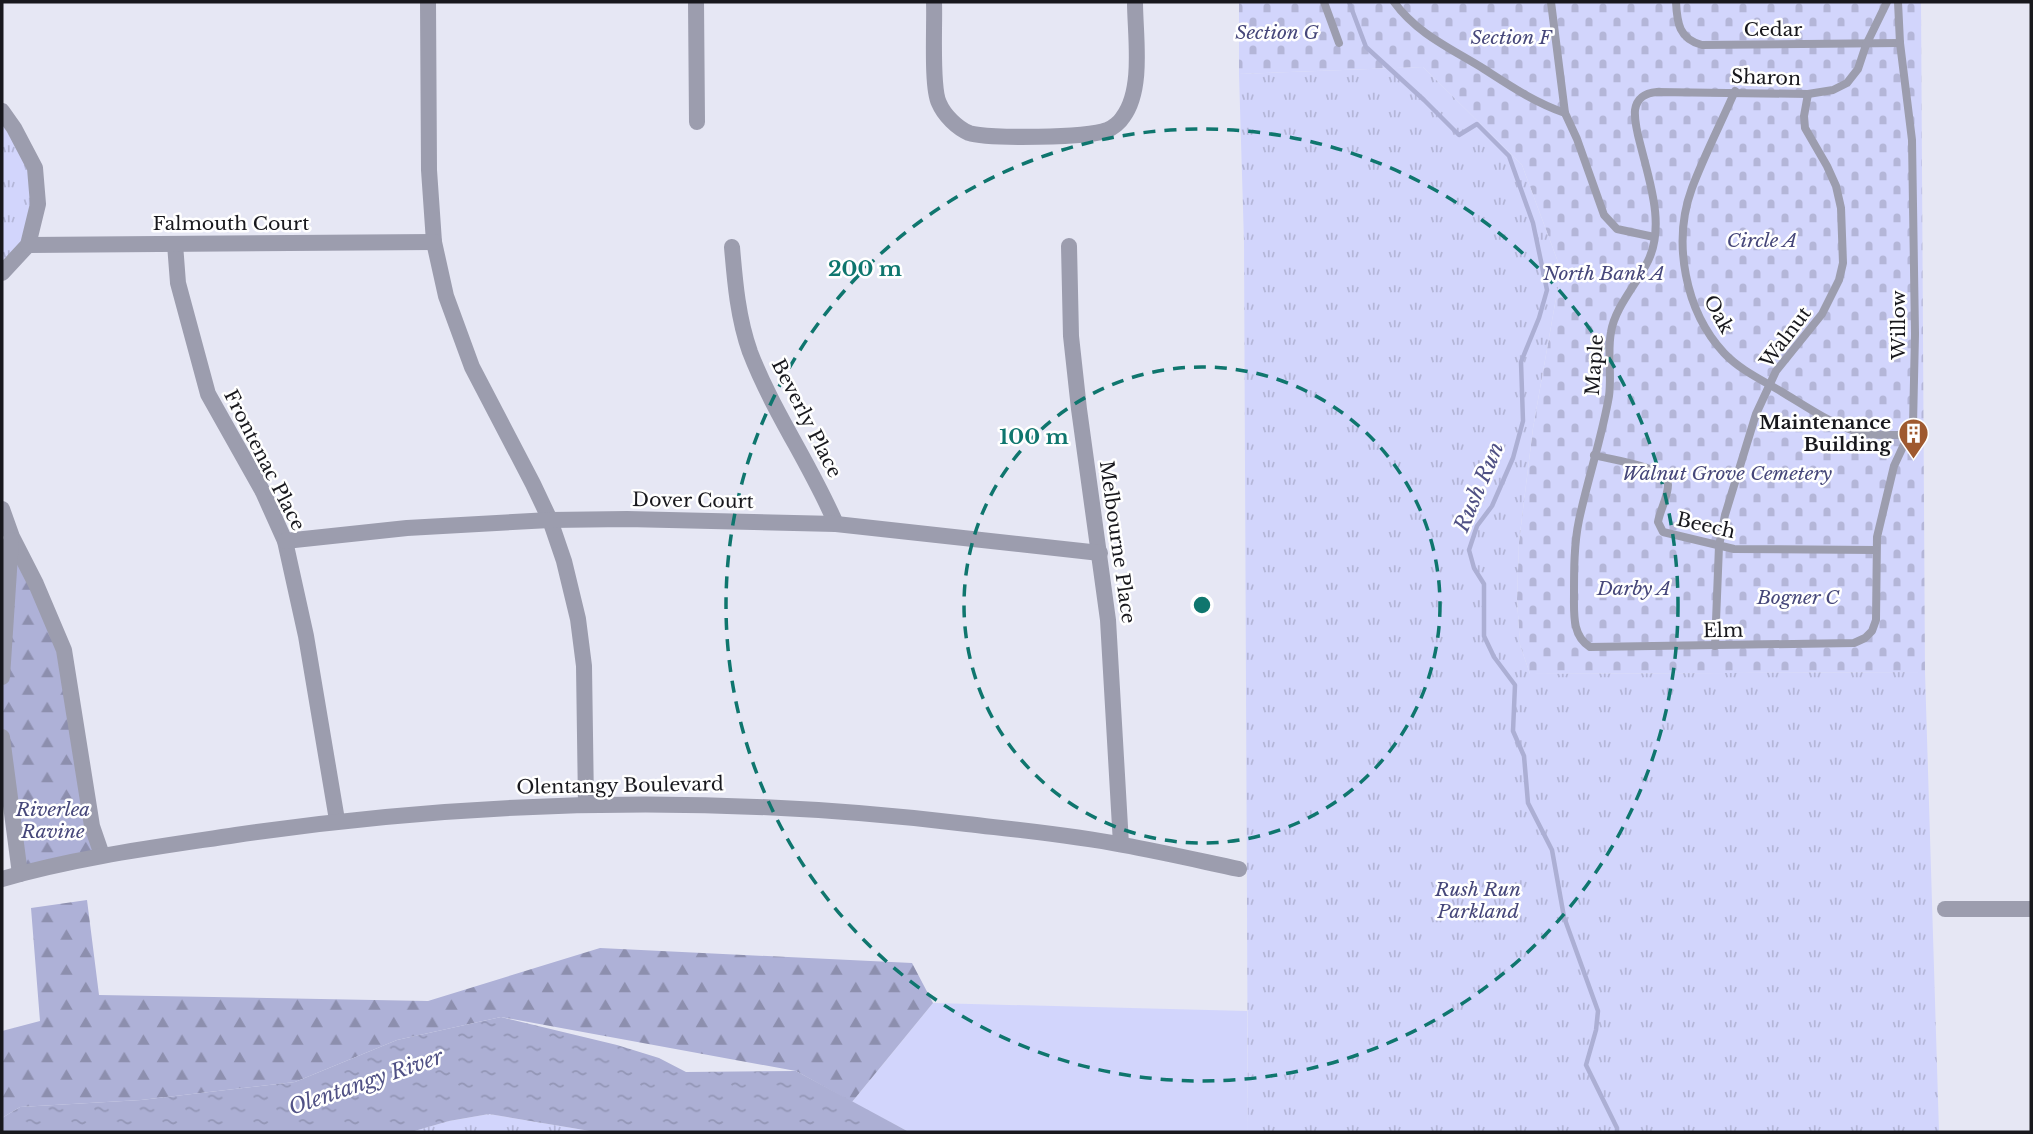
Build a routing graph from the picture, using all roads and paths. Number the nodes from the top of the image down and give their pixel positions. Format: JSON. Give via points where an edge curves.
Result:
{"nodes":[{"id":1,"x":428,"y":2,"type":"edge"},
{"id":2,"x":696,"y":2,"type":"edge"},
{"id":3,"x":934,"y":2,"type":"edge"},
{"id":4,"x":1135,"y":2,"type":"edge"},
{"id":5,"x":1324,"y":2,"type":"edge"},
{"id":6,"x":1394,"y":2,"type":"edge"},
{"id":7,"x":1551,"y":2,"type":"edge"},
{"id":8,"x":1675,"y":2,"type":"edge"},
{"id":9,"x":1887,"y":2,"type":"edge"},
{"id":10,"x":1898,"y":2,"type":"edge"},
{"id":11,"x":1339,"y":43,"type":"dead end"},
{"id":12,"x":1900,"y":43,"type":"junction"},
{"id":13,"x":1866,"y":45,"type":"junction"},
{"id":14,"x":1735,"y":91,"type":"junction"},
{"id":15,"x":1808,"y":94,"type":"junction"},
{"id":16,"x":1640,"y":98,"type":"joint"},
{"id":17,"x":2,"y":111,"type":"edge"},
{"id":18,"x":1565,"y":113,"type":"junction"},
{"id":19,"x":697,"y":122,"type":"dead end"},
{"id":20,"x":1654,"y":237,"type":"junction"},
{"id":21,"x":434,"y":242,"type":"junction"},
{"id":22,"x":175,"y":244,"type":"junction"},
{"id":23,"x":28,"y":245,"type":"junction"},
{"id":24,"x":1069,"y":246,"type":"dead end"},
{"id":25,"x":732,"y":247,"type":"dead end"},
{"id":26,"x":2,"y":274,"type":"edge"},
{"id":27,"x":1769,"y":385,"type":"junction"},
{"id":28,"x":1910,"y":435,"type":"junction"},
{"id":29,"x":1594,"y":455,"type":"junction"},
{"id":30,"x":2,"y":509,"type":"edge"},
{"id":31,"x":550,"y":520,"type":"junction"},
{"id":32,"x":836,"y":524,"type":"junction"},
{"id":33,"x":12,"y":537,"type":"junction"},
{"id":34,"x":285,"y":541,"type":"junction"},
{"id":35,"x":1719,"y":545,"type":"junction"},
{"id":36,"x":1875,"y":550,"type":"junction"},
{"id":37,"x":1100,"y":553,"type":"junction"},
{"id":38,"x":1865,"y":638,"type":"joint"},
{"id":39,"x":1583,"y":642,"type":"joint"},
{"id":40,"x":1715,"y":646,"type":"junction"},
{"id":41,"x":2,"y":677,"type":"edge"},
{"id":42,"x":2,"y":737,"type":"edge"},
{"id":43,"x":586,"y":804,"type":"junction"},
{"id":44,"x":337,"y":820,"type":"junction"},
{"id":45,"x":1121,"y":844,"type":"junction"},
{"id":46,"x":102,"y":855,"type":"junction"},
{"id":47,"x":1239,"y":869,"type":"dead end"},
{"id":48,"x":20,"y":874,"type":"junction"},
{"id":49,"x":2,"y":879,"type":"edge"},
{"id":50,"x":1945,"y":909,"type":"dead end"},
{"id":51,"x":2031,"y":909,"type":"edge"}],
"edges":[{"from":1,"to":21,"type":"street"},
{"from":2,"to":19,"type":"street"},
{"from":3,"to":4,"type":"street","via":[[938,102],[951,121],[986,137],[1106,131],[1121,120],[1132,104],[1136,86]]},
{"from":5,"to":11,"type":"lane"},
{"from":6,"to":18,"type":"lane","via":[[1434,40],[1533,101]]},
{"from":7,"to":18,"type":"lane"},
{"from":8,"to":13,"type":"lane","name":"Cedar","via":[[1680,30],[1702,45]]},
{"from":9,"to":13,"type":"lane","name":"Sharon"},
{"from":10,"to":12,"type":"lane","name":"Willow"},
{"from":12,"to":13,"type":"lane","name":"Cedar"},
{"from":12,"to":28,"type":"lane","name":"Willow","via":[[1912,140],[1915,334]]},
{"from":13,"to":15,"type":"lane","name":"Sharon","via":[[1858,69],[1847,83]]},
{"from":14,"to":15,"type":"lane","name":"Sharon"},
{"from":14,"to":16,"type":"lane","name":"Sharon","via":[[1657,92]]},
{"from":14,"to":27,"type":"lane","name":"Oak","via":[[1692,188],[1682,235],[1685,271],[1710,335],[1738,366]]},
{"from":15,"to":27,"type":"lane","name":"Walnut","via":[[1805,128],[1836,186],[1843,263],[1822,314],[1787,355]]},
{"from":16,"to":20,"type":"lane","name":"Maple","via":[[1636,125],[1653,197]]},
{"from":17,"to":23,"type":"street","via":[[35,168],[38,204]]},
{"from":18,"to":20,"type":"lane","via":[[1604,215],[1618,229]]},
{"from":20,"to":29,"type":"lane","name":"Maple","via":[[1650,257],[1611,332],[1612,375]]},
{"from":21,"to":22,"type":"street","name":"Falmouth Court"},
{"from":21,"to":31,"type":"street","via":[[446,296],[472,367]]},
{"from":22,"to":23,"type":"street","name":"Falmouth Court"},
{"from":22,"to":34,"type":"street","name":"Frontenac Place","via":[[178,283],[208,394]]},
{"from":23,"to":26,"type":"street"},
{"from":24,"to":37,"type":"street","name":"Melbourne Place","via":[[1071,337]]},
{"from":25,"to":32,"type":"street","name":"Beverly Place","via":[[740,318],[750,351]]},
{"from":27,"to":28,"type":"lane","name":"Oak","via":[[1859,433]]},
{"from":27,"to":35,"type":"lane","name":"Walnut","via":[[1741,460]]},
{"from":28,"to":36,"type":"lane","name":"Willow","via":[[1894,466]]},
{"from":29,"to":35,"type":"lane","name":"Beech","via":[[1664,476],[1668,489],[1659,528]]},
{"from":29,"to":39,"type":"lane","name":"Maple","via":[[1575,547],[1574,615]]},
{"from":30,"to":33,"type":"street"},
{"from":31,"to":32,"type":"street","name":"Dover Court"},
{"from":31,"to":34,"type":"street","name":"Dover Court"},
{"from":31,"to":43,"type":"street","via":[[578,619],[584,666]]},
{"from":32,"to":37,"type":"street","name":"Dover Court"},
{"from":33,"to":41,"type":"street"},
{"from":33,"to":46,"type":"street","via":[[64,650],[92,826]]},
{"from":34,"to":44,"type":"street","name":"Frontenac Place"},
{"from":35,"to":36,"type":"lane","name":"Beech","via":[[1764,551]]},
{"from":35,"to":40,"type":"lane","name":"Walnut"},
{"from":36,"to":38,"type":"lane","name":"Willow","via":[[1876,620]]},
{"from":37,"to":45,"type":"street","name":"Melbourne Place"},
{"from":38,"to":40,"type":"lane","name":"Elm","via":[[1854,643]]},
{"from":39,"to":40,"type":"lane","name":"Elm","via":[[1590,647],[1614,648]]},
{"from":42,"to":48,"type":"street"},
{"from":43,"to":44,"type":"street","name":"Olentangy Boulevard"},
{"from":43,"to":45,"type":"street","name":"Olentangy Boulevard","via":[[835,811]]},
{"from":44,"to":46,"type":"street","name":"Olentangy Boulevard"},
{"from":45,"to":47,"type":"street","name":"Olentangy Boulevard"},
{"from":46,"to":48,"type":"street","name":"Olentangy Boulevard"},
{"from":48,"to":49,"type":"street","name":"Olentangy Boulevard"},
{"from":50,"to":51,"type":"street"}]}
